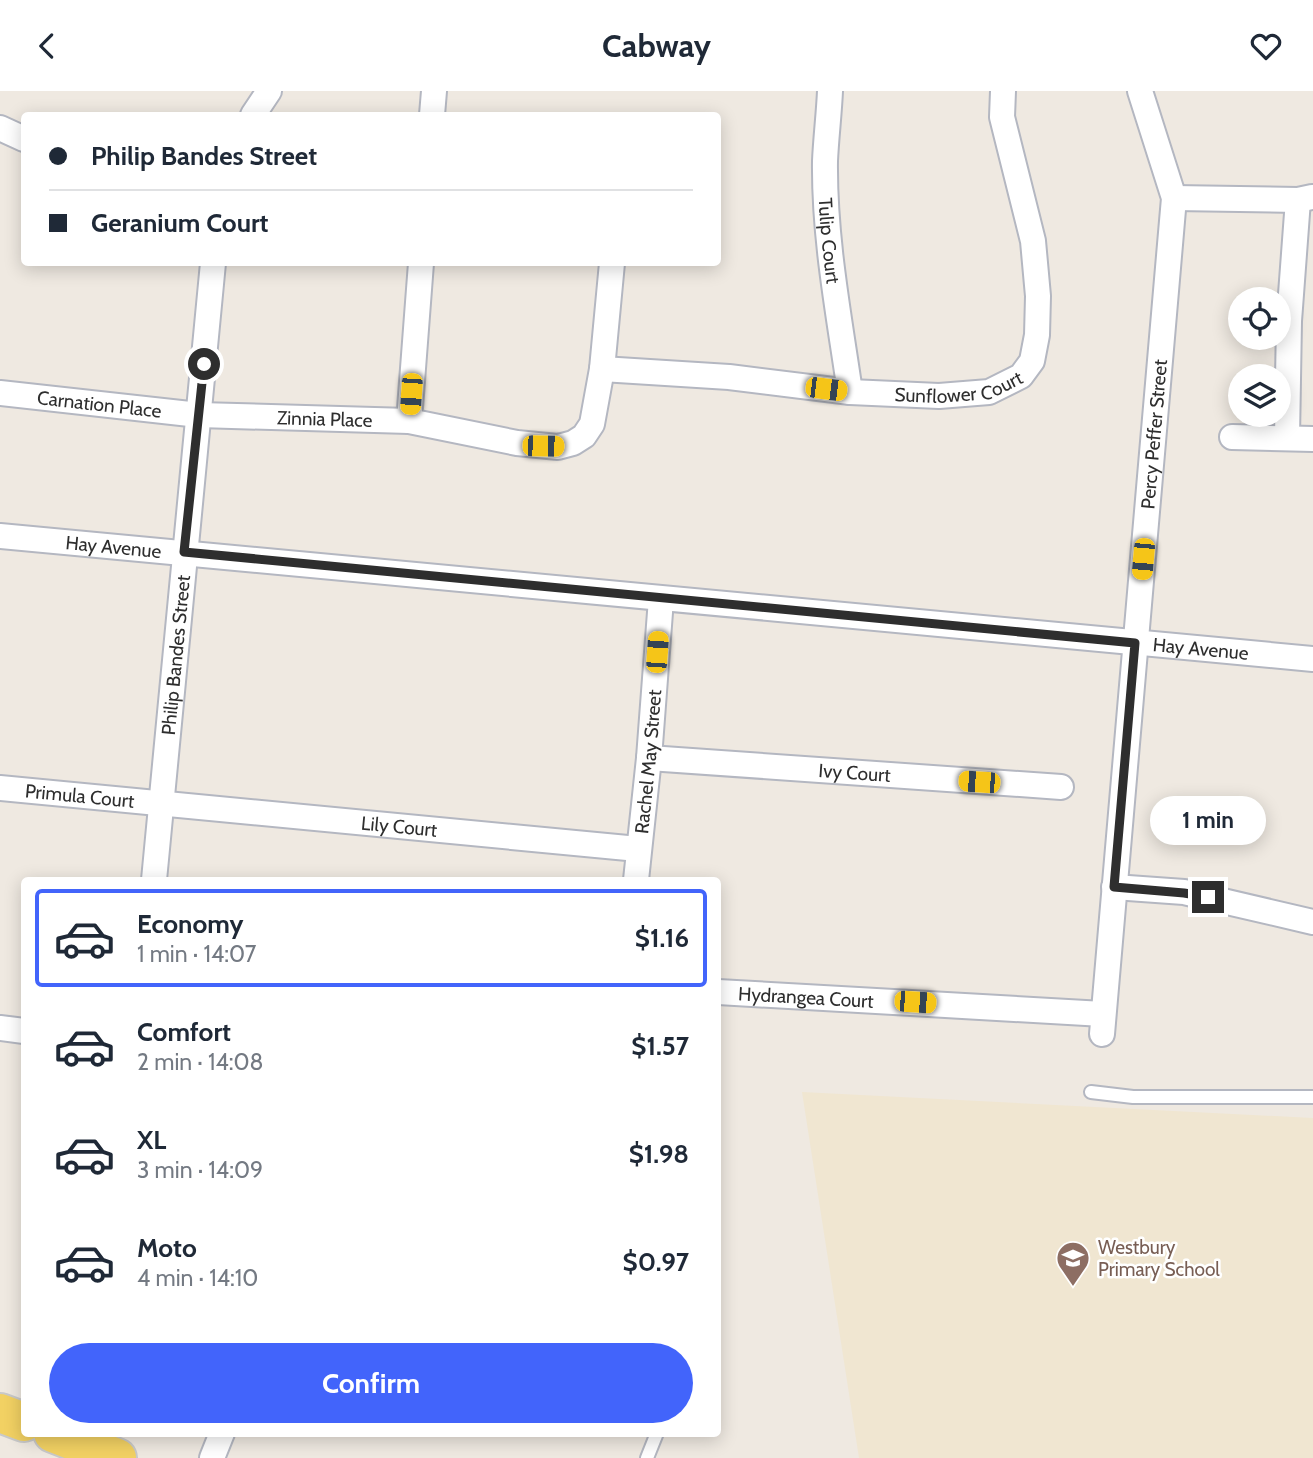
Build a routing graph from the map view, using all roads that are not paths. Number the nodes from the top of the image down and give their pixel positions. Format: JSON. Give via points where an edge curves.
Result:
{"nodes":[{"id":1,"x":269,"y":91,"type":"edge"},
{"id":2,"x":433,"y":91,"type":"edge"},
{"id":3,"x":830,"y":91,"type":"edge"},
{"id":4,"x":1003,"y":91,"type":"edge"},
{"id":5,"x":1140,"y":91,"type":"edge"},
{"id":6,"x":255,"y":112,"type":"edge"},
{"id":7,"x":432,"y":112,"type":"edge"},
{"id":8,"x":1174,"y":198,"type":"junction"},
{"id":9,"x":1306,"y":198,"type":"edge"},
{"id":10,"x":213,"y":266,"type":"edge"},
{"id":11,"x":421,"y":266,"type":"edge"},
{"id":12,"x":612,"y":266,"type":"edge"},
{"id":13,"x":602,"y":369,"type":"junction"},
{"id":14,"x":850,"y":392,"type":"junction"},
{"id":15,"x":0,"y":393,"type":"edge"},
{"id":16,"x":199,"y":415,"type":"junction"},
{"id":17,"x":409,"y":421,"type":"junction"},
{"id":18,"x":1232,"y":437,"type":"dead end"},
{"id":19,"x":1287,"y":437,"type":"junction"},
{"id":20,"x":1313,"y":439,"type":"edge"},
{"id":21,"x":0,"y":536,"type":"edge"},
{"id":22,"x":184,"y":552,"type":"junction"},
{"id":23,"x":661,"y":599,"type":"junction"},
{"id":24,"x":1135,"y":643,"type":"junction"},
{"id":25,"x":1313,"y":659,"type":"edge"},
{"id":26,"x":649,"y":758,"type":"junction"},
{"id":27,"x":1061,"y":787,"type":"dead end"},
{"id":28,"x":0,"y":788,"type":"edge"},
{"id":29,"x":161,"y":805,"type":"junction"},
{"id":30,"x":638,"y":849,"type":"junction"},
{"id":31,"x":154,"y":877,"type":"edge"},
{"id":32,"x":636,"y":877,"type":"edge"},
{"id":33,"x":1114,"y":887,"type":"junction"},
{"id":34,"x":1313,"y":922,"type":"edge"},
{"id":35,"x":721,"y":992,"type":"edge"},
{"id":36,"x":1103,"y":1024,"type":"joint"},
{"id":37,"x":0,"y":1028,"type":"edge"},
{"id":38,"x":21,"y":1031,"type":"edge"},
{"id":39,"x":1091,"y":1092,"type":"dead end"},
{"id":40,"x":1313,"y":1097,"type":"edge"},
{"id":41,"x":0,"y":1413,"type":"edge"},
{"id":42,"x":21,"y":1421,"type":"edge"},
{"id":43,"x":63,"y":1437,"type":"edge"},
{"id":44,"x":220,"y":1437,"type":"edge"},
{"id":45,"x":655,"y":1437,"type":"edge"},
{"id":46,"x":117,"y":1458,"type":"edge"},
{"id":47,"x":212,"y":1458,"type":"edge"},
{"id":48,"x":647,"y":1458,"type":"edge"}],
"edges":[{"from":1,"to":6,"type":"street"},
{"from":2,"to":7,"type":"street"},
{"from":3,"to":14,"type":"street","name":"Tulip Court","via":[[827,204]]},
{"from":4,"to":14,"type":"street","name":"Sunflower Court","via":[[1002,117],[1035,268],[1037,335],[1032,361],[1021,376],[989,392],[939,396]]},
{"from":5,"to":8,"type":"street","name":"Percy Peffer Street"},
{"from":8,"to":9,"type":"street"},
{"from":8,"to":24,"type":"street","name":"Percy Peffer Street"},
{"from":9,"to":19,"type":"street","via":[[1289,321]]},
{"from":10,"to":16,"type":"street","name":"Philip Bandes Street"},
{"from":11,"to":17,"type":"street"},
{"from":12,"to":13,"type":"street","name":"Zinnia Place"},
{"from":13,"to":14,"type":"street","name":"Sunflower Court","via":[[729,377]]},
{"from":13,"to":17,"type":"street","name":"Zinnia Place","via":[[592,424],[573,443],[558,447],[517,443]]},
{"from":15,"to":16,"type":"street","name":"Carnation Place"},
{"from":16,"to":17,"type":"street","name":"Zinnia Place"},
{"from":16,"to":22,"type":"street","name":"Philip Bandes Street"},
{"from":18,"to":19,"type":"street"},
{"from":19,"to":20,"type":"street"},
{"from":21,"to":22,"type":"street","name":"Hay Avenue"},
{"from":22,"to":23,"type":"street","name":"Hay Avenue"},
{"from":22,"to":29,"type":"street","name":"Philip Bandes Street"},
{"from":23,"to":24,"type":"street","name":"Hay Avenue"},
{"from":23,"to":26,"type":"street","name":"Rachel May Street"},
{"from":24,"to":25,"type":"street","name":"Hay Avenue"},
{"from":24,"to":33,"type":"street","name":"Percy Peffer Street"},
{"from":26,"to":27,"type":"street","name":"Ivy Court"},
{"from":26,"to":30,"type":"street","name":"Rachel May Street"},
{"from":28,"to":29,"type":"street","name":"Primula Court"},
{"from":29,"to":30,"type":"street","name":"Lily Court"},
{"from":29,"to":31,"type":"street","name":"Philip Bandes Street"},
{"from":30,"to":32,"type":"street","name":"Rachel May Street"},
{"from":33,"to":34,"type":"street","via":[[1184,893]]},
{"from":33,"to":36,"type":"street","name":"Percy Peffer Street"},
{"from":35,"to":36,"type":"street","name":"Hydrangea Court"},
{"from":37,"to":38,"type":"street"},
{"from":39,"to":40,"type":"lane","via":[[1133,1097]]},
{"from":41,"to":42,"type":"main road"},
{"from":43,"to":46,"type":"main road"},
{"from":44,"to":47,"type":"street"},
{"from":45,"to":48,"type":"lane"}]}
